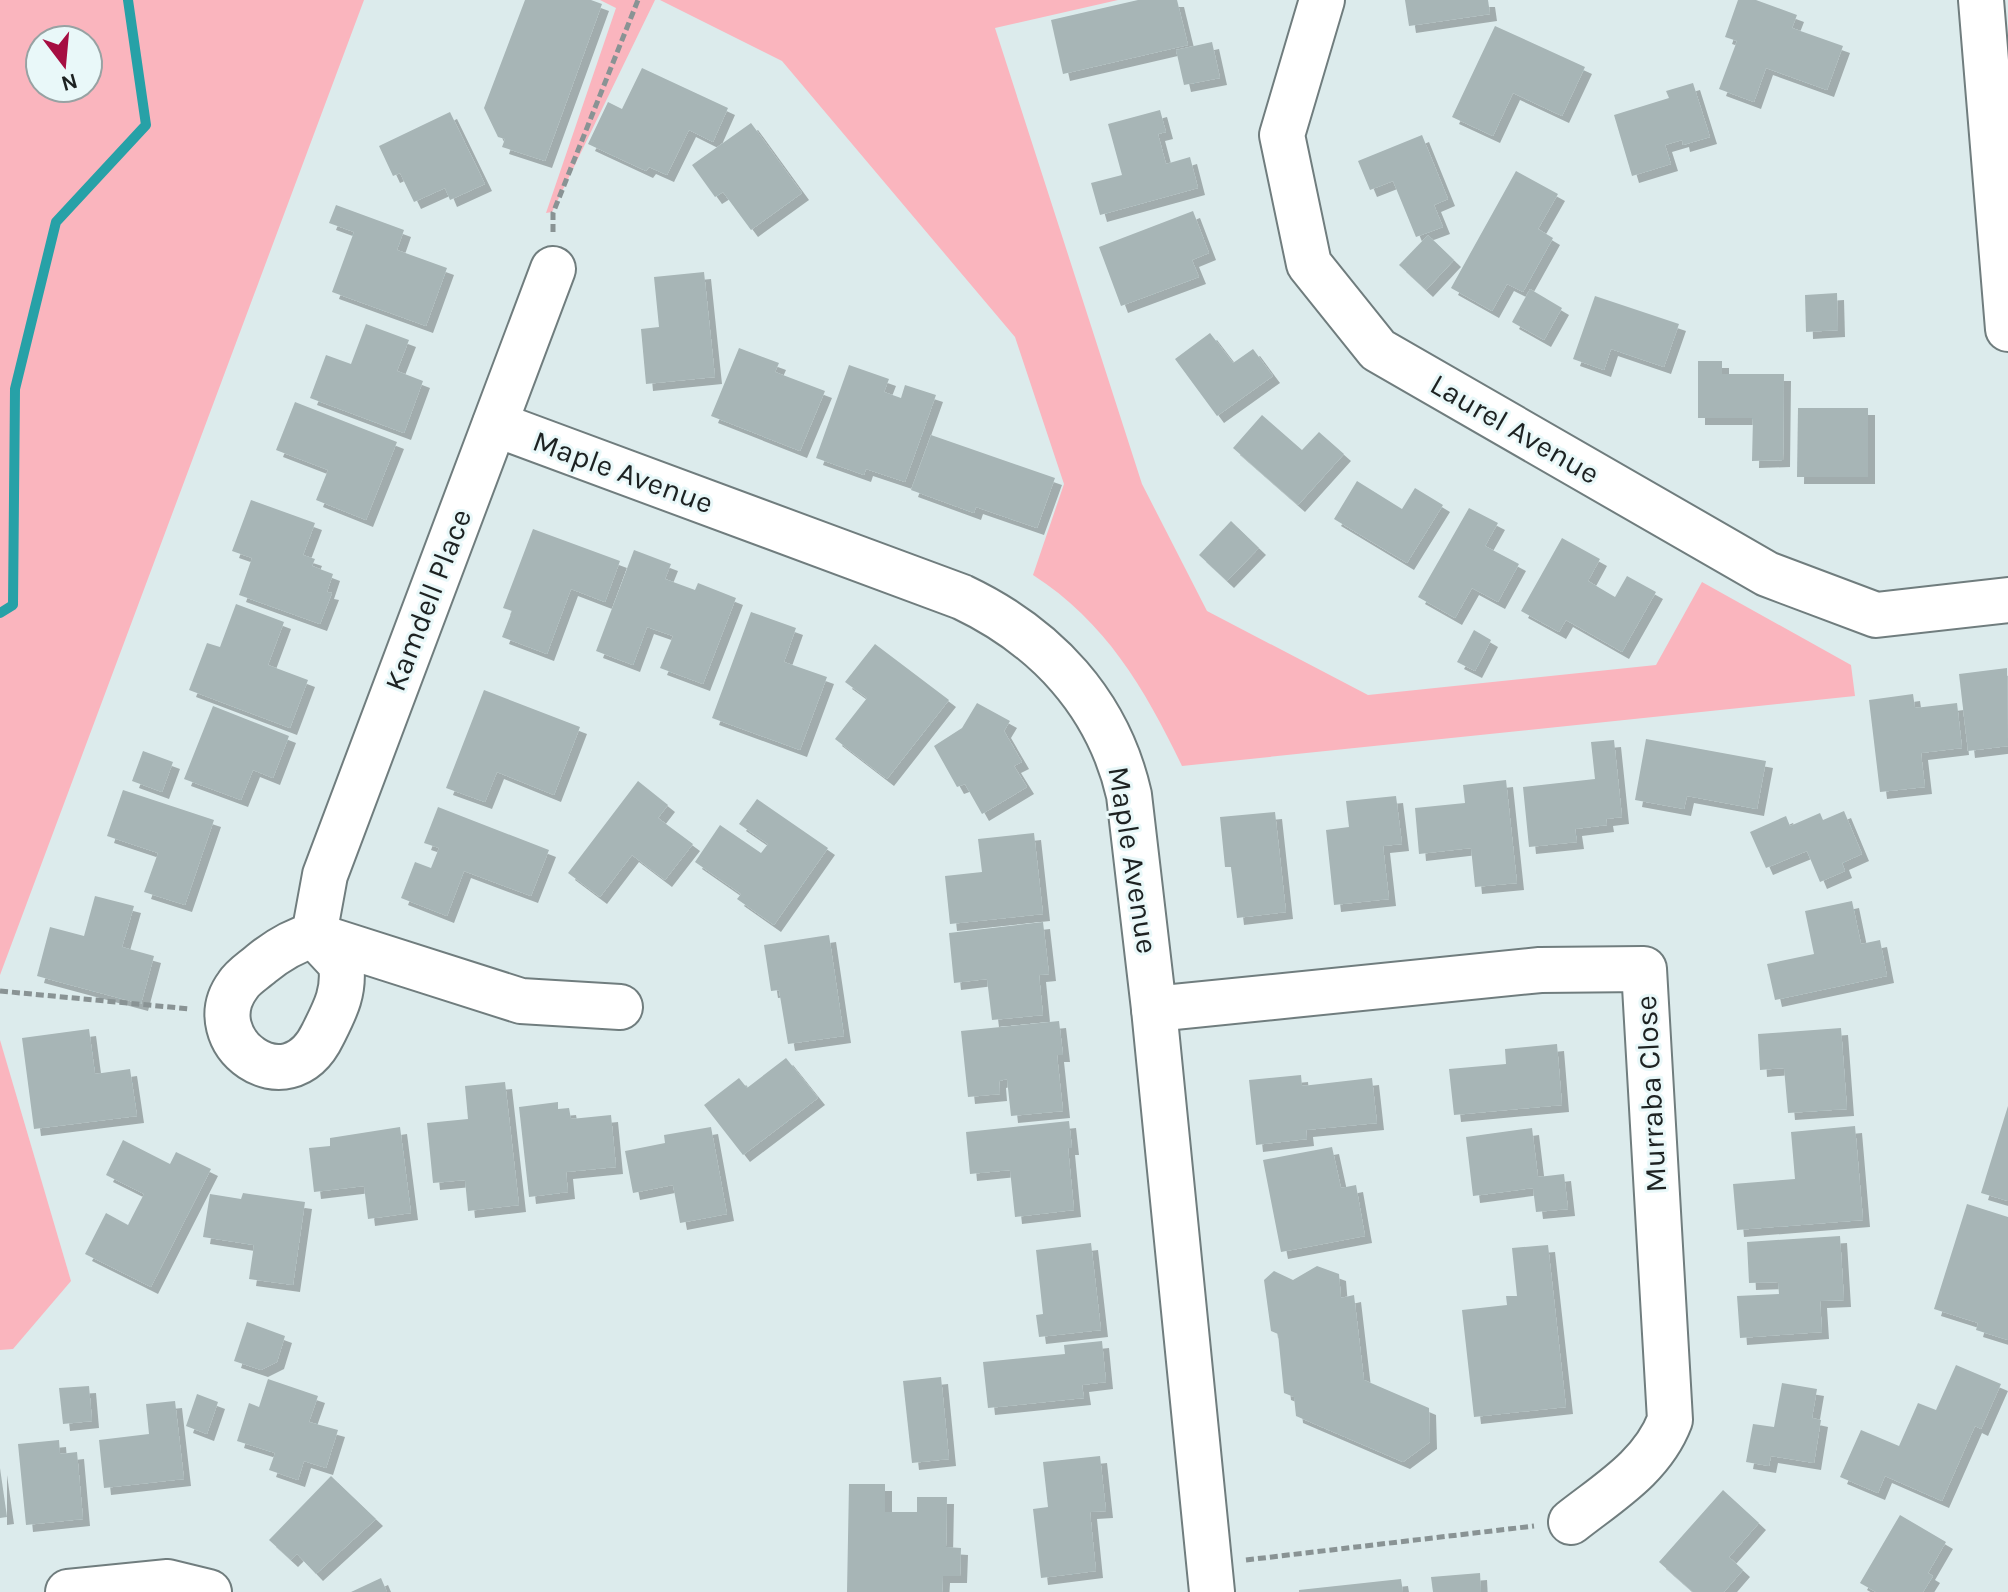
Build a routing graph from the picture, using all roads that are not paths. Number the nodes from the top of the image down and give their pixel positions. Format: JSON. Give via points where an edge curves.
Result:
{"nodes":[{"id":1,"x":1322,"y":0,"type":"edge"},
{"id":2,"x":1981,"y":0,"type":"edge"},
{"id":3,"x":553,"y":269,"type":"road end"},
{"id":4,"x":2008,"y":329,"type":"edge"},
{"id":5,"x":495,"y":424,"type":"junction"},
{"id":6,"x":2008,"y":600,"type":"edge"},
{"id":7,"x":314,"y":935,"type":"junction"},
{"id":8,"x":620,"y":1007,"type":"dead end"},
{"id":9,"x":1154,"y":1009,"type":"junction"},
{"id":10,"x":1571,"y":1522,"type":"road end"},
{"id":11,"x":1211,"y":1578,"type":"edge"},
{"id":12,"x":68,"y":1592,"type":"edge"},
{"id":13,"x":209,"y":1592,"type":"edge"}],
"edges":[{"from":1,"to":6,"type":"street","name":"Laurel Avenue","via":[[1282,135],[1309,264],[1378,350],[1767,574],[1876,615]]},
{"from":2,"to":4,"type":"street"},
{"from":3,"to":5,"type":"street","name":"Kamdell Place"},
{"from":5,"to":7,"type":"street","name":"Kamdell Place","via":[[325,875]]},
{"from":5,"to":9,"type":"street","name":"Maple Avenue","via":[[962,597],[1029,634],[1075,681],[1122,765]]},
{"from":7,"to":7,"type":"street","via":[[341,964],[340,1000],[303,1062],[264,1066],[248,1058],[235,1042],[227,1013],[239,983],[293,941]]},
{"from":7,"to":8,"type":"street","via":[[500,997]]},
{"from":9,"to":10,"type":"street","name":"Murraba Close","via":[[1540,970],[1644,969],[1670,1420],[1648,1460]]},
{"from":9,"to":11,"type":"street","name":"Maple Avenue"},
{"from":12,"to":13,"type":"street","via":[[168,1582]]}]}
